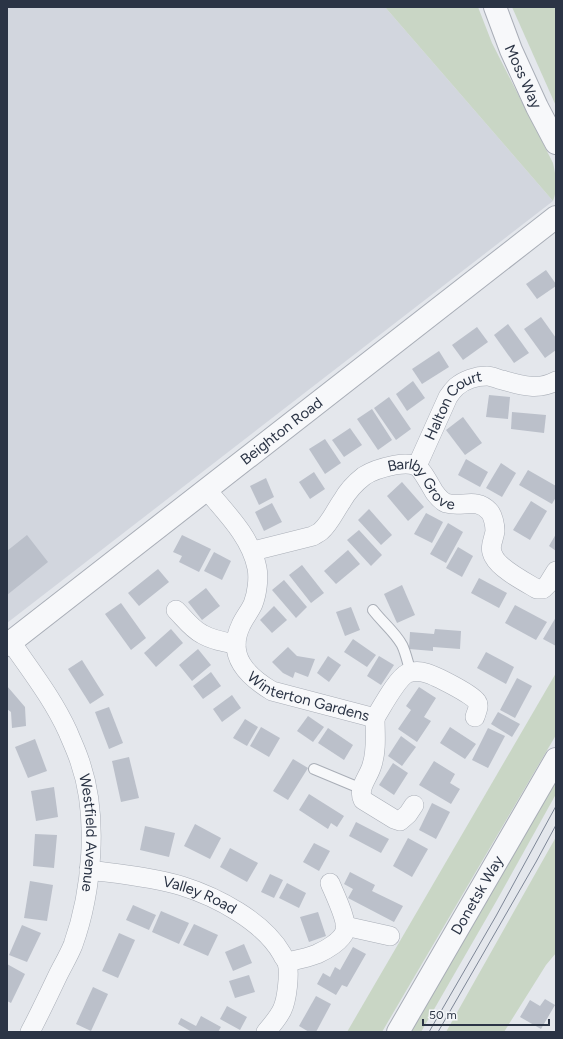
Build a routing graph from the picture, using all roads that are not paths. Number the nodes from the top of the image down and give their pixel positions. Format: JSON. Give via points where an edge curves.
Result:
{"nodes":[{"id":1,"x":495,"y":7,"type":"edge"},
{"id":2,"x":556,"y":143,"type":"edge"},
{"id":3,"x":556,"y":217,"type":"edge"},
{"id":4,"x":556,"y":381,"type":"edge"},
{"id":5,"x":417,"y":466,"type":"junction"},
{"id":6,"x":206,"y":489,"type":"junction"},
{"id":7,"x":252,"y":551,"type":"junction"},
{"id":8,"x":556,"y":571,"type":"edge"},
{"id":9,"x":176,"y":610,"type":"dead end"},
{"id":10,"x":373,"y":610,"type":"dead end"},
{"id":11,"x":9,"y":644,"type":"edge"},
{"id":12,"x":236,"y":644,"type":"junction"},
{"id":13,"x":411,"y":673,"type":"junction"},
{"id":14,"x":475,"y":717,"type":"dead end"},
{"id":15,"x":375,"y":718,"type":"junction"},
{"id":16,"x":556,"y":759,"type":"edge"},
{"id":17,"x":314,"y":769,"type":"dead end"},
{"id":18,"x":362,"y":789,"type":"junction"},
{"id":19,"x":414,"y":805,"type":"dead end"},
{"id":20,"x":89,"y":870,"type":"junction"},
{"id":21,"x":330,"y":884,"type":"dead end"},
{"id":22,"x":345,"y":926,"type":"junction"},
{"id":23,"x":390,"y":936,"type":"dead end"},
{"id":24,"x":287,"y":962,"type":"junction"},
{"id":25,"x":30,"y":1032,"type":"edge"},
{"id":26,"x":266,"y":1032,"type":"edge"},
{"id":27,"x":398,"y":1032,"type":"edge"}],
"edges":[{"from":1,"to":2,"type":"street","name":"Moss Way","via":[[511,50]]},
{"from":3,"to":6,"type":"street","name":"Beighton Road"},
{"from":4,"to":5,"type":"street","name":"Halton Court","via":[[533,386],[488,376],[465,380],[448,397]]},
{"from":5,"to":7,"type":"street","name":"Barlby Grove","via":[[393,465],[364,476],[349,491],[322,530],[313,536]]},
{"from":5,"to":8,"type":"street","name":"Barlby Grove","via":[[442,501],[477,503],[491,512],[495,531],[491,546],[493,556],[503,568],[537,589],[543,589]]},
{"from":6,"to":7,"type":"street"},
{"from":6,"to":11,"type":"street","name":"Beighton Road"},
{"from":7,"to":12,"type":"street","via":[[257,569],[257,584],[253,604],[240,626]]},
{"from":9,"to":12,"type":"street","via":[[201,634]]},
{"from":10,"to":13,"type":"lane","via":[[402,645]]},
{"from":11,"to":20,"type":"street","name":"Westfield Avenue","via":[[52,702],[80,763],[90,811],[92,843]]},
{"from":12,"to":15,"type":"street","name":"Winterton Gardens","via":[[247,673],[272,691]]},
{"from":13,"to":14,"type":"street","via":[[428,673],[475,699],[478,707]]},
{"from":13,"to":15,"type":"street","name":"Winterton Gardens","via":[[399,681]]},
{"from":15,"to":18,"type":"street","via":[[374,759]]},
{"from":16,"to":27,"type":"street","name":"Donetsk Way"},
{"from":17,"to":18,"type":"lane"},
{"from":18,"to":19,"type":"street","via":[[361,795],[364,800],[400,821]]},
{"from":20,"to":24,"type":"street","name":"Valley Road","via":[[159,880],[208,895],[268,934]]},
{"from":20,"to":25,"type":"street","name":"Westfield Avenue","via":[[81,918],[72,946]]},
{"from":21,"to":22,"type":"street"},
{"from":22,"to":23,"type":"street"},
{"from":22,"to":24,"type":"street","via":[[345,931],[338,941],[327,948],[316,954]]},
{"from":24,"to":26,"type":"street","via":[[288,979],[282,1011]]}]}
